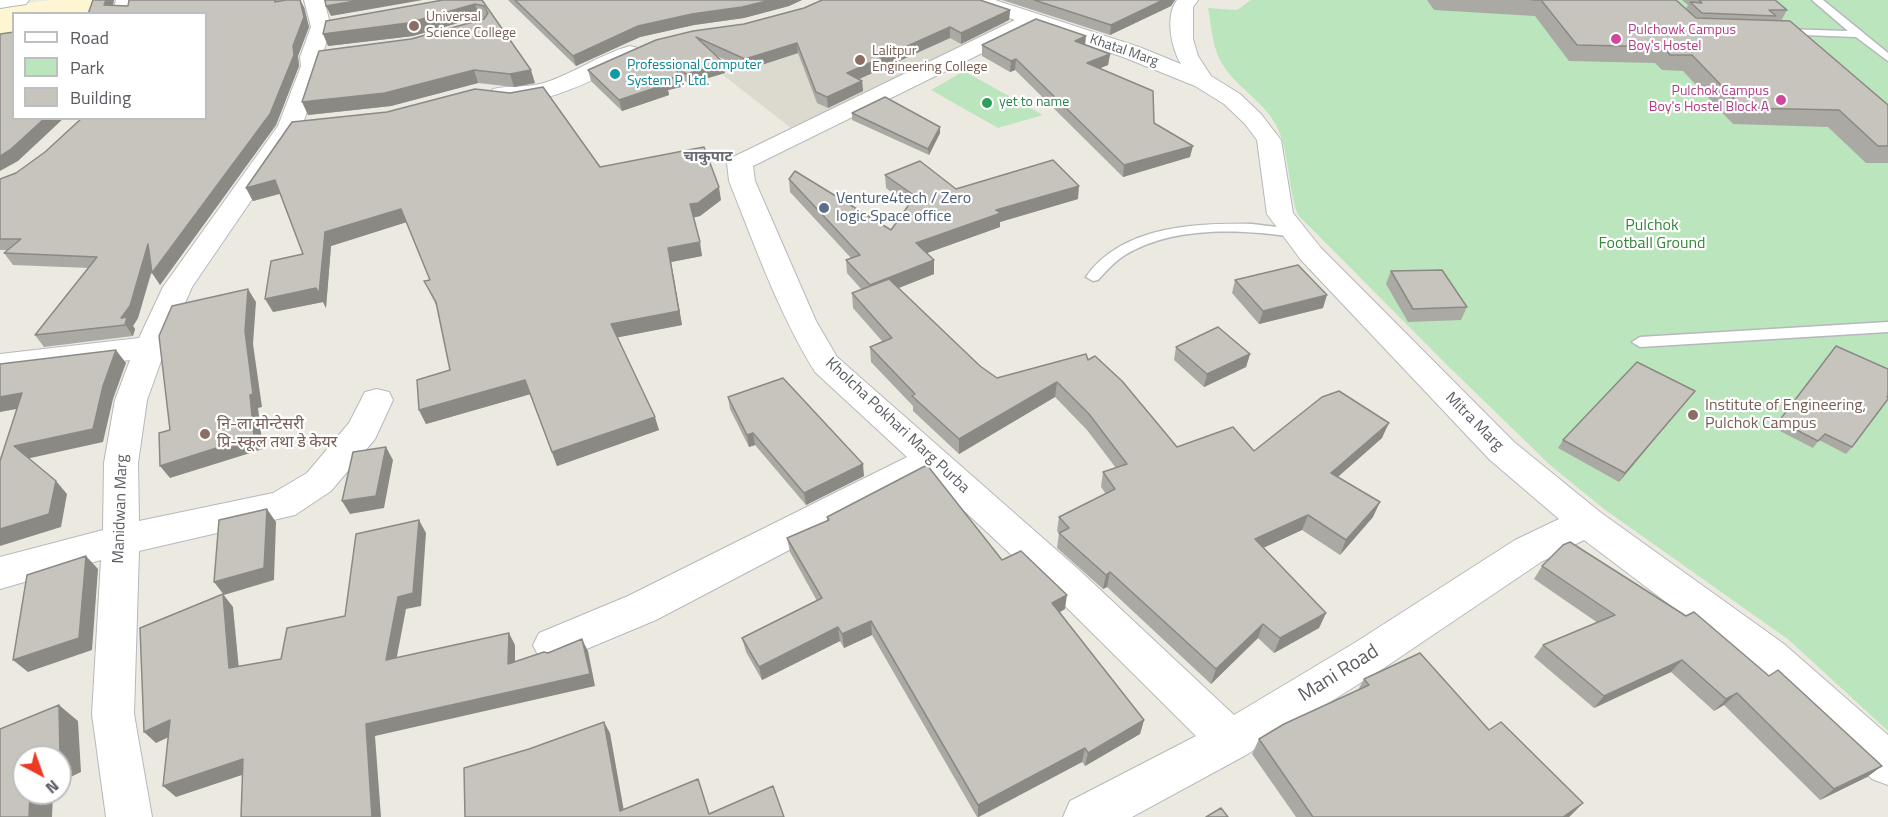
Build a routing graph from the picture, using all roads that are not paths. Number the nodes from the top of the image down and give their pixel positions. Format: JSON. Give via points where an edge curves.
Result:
{"nodes":[{"id":1,"x":19,"y":0,"type":"edge"},
{"id":2,"x":975,"y":0,"type":"edge"},
{"id":3,"x":1188,"y":0,"type":"edge"},
{"id":4,"x":1817,"y":0,"type":"edge"},
{"id":5,"x":0,"y":2,"type":"edge"},
{"id":6,"x":1032,"y":20,"type":"junction"},
{"id":7,"x":325,"y":32,"type":"edge"},
{"id":8,"x":1774,"y":32,"type":"edge"},
{"id":9,"x":1857,"y":34,"type":"junction"},
{"id":10,"x":649,"y":44,"type":"edge"},
{"id":11,"x":1888,"y":58,"type":"edge"},
{"id":12,"x":1203,"y":81,"type":"junction"},
{"id":13,"x":480,"y":92,"type":"edge"},
{"id":14,"x":1293,"y":233,"type":"junction"},
{"id":15,"x":1093,"y":277,"type":"dead end"},
{"id":16,"x":1888,"y":327,"type":"edge"},
{"id":17,"x":1640,"y":342,"type":"dead end"},
{"id":18,"x":150,"y":347,"type":"junction"},
{"id":19,"x":0,"y":365,"type":"edge"},
{"id":20,"x":377,"y":400,"type":"dead end"},
{"id":21,"x":933,"y":459,"type":"junction"},
{"id":22,"x":1587,"y":522,"type":"junction"},
{"id":23,"x":121,"y":540,"type":"junction"},
{"id":24,"x":0,"y":573,"type":"edge"},
{"id":25,"x":553,"y":645,"type":"dead end"},
{"id":26,"x":1231,"y":741,"type":"junction"},
{"id":27,"x":1888,"y":764,"type":"edge"},
{"id":28,"x":129,"y":817,"type":"edge"},
{"id":29,"x":1086,"y":817,"type":"edge"}],
"edges":[{"from":1,"to":5,"type":"street"},
{"from":2,"to":6,"type":"street","name":"Khatal Marg"},
{"from":3,"to":12,"type":"street","name":"Mitra Marg","via":[[1183,6],[1182,39],[1187,56]]},
{"from":4,"to":9,"type":"lane"},
{"from":6,"to":12,"type":"street","name":"Khatal Marg","via":[[1131,52]]},
{"from":6,"to":21,"type":"street","name":"Kholcha Pokhari Marg Purba","via":[[740,163],[742,182],[755,216],[801,321],[826,364]]},
{"from":7,"to":18,"type":"street","name":"Manidwan Marg","via":[[312,66],[300,125],[178,287]]},
{"from":8,"to":9,"type":"lane"},
{"from":9,"to":11,"type":"lane"},
{"from":10,"to":13,"type":"street","via":[[551,89],[514,96]]},
{"from":12,"to":14,"type":"street","name":"Mitra Marg","via":[[1232,99],[1269,140],[1281,214]]},
{"from":14,"to":15,"type":"lane","via":[[1244,228],[1172,234],[1122,251]]},
{"from":14,"to":22,"type":"street","name":"Mitra Marg","via":[[1502,451]]},
{"from":16,"to":17,"type":"lane"},
{"from":18,"to":19,"type":"street"},
{"from":18,"to":23,"type":"street","name":"Manidwan Marg","via":[[131,400],[121,463]]},
{"from":20,"to":23,"type":"street","via":[[363,430],[319,482],[282,505]]},
{"from":21,"to":25,"type":"street","via":[[642,608]]},
{"from":21,"to":26,"type":"street","name":"Kholcha Pokhari Marg Purba"},
{"from":22,"to":26,"type":"street","name":"Mani Road","via":[[1528,551]]},
{"from":22,"to":27,"type":"street","name":"Mitra Marg","via":[[1770,657]]},
{"from":23,"to":24,"type":"street"},
{"from":23,"to":28,"type":"street","name":"Manidwan Marg","via":[[113,714]]},
{"from":26,"to":29,"type":"street","name":"Mani Road"}]}
